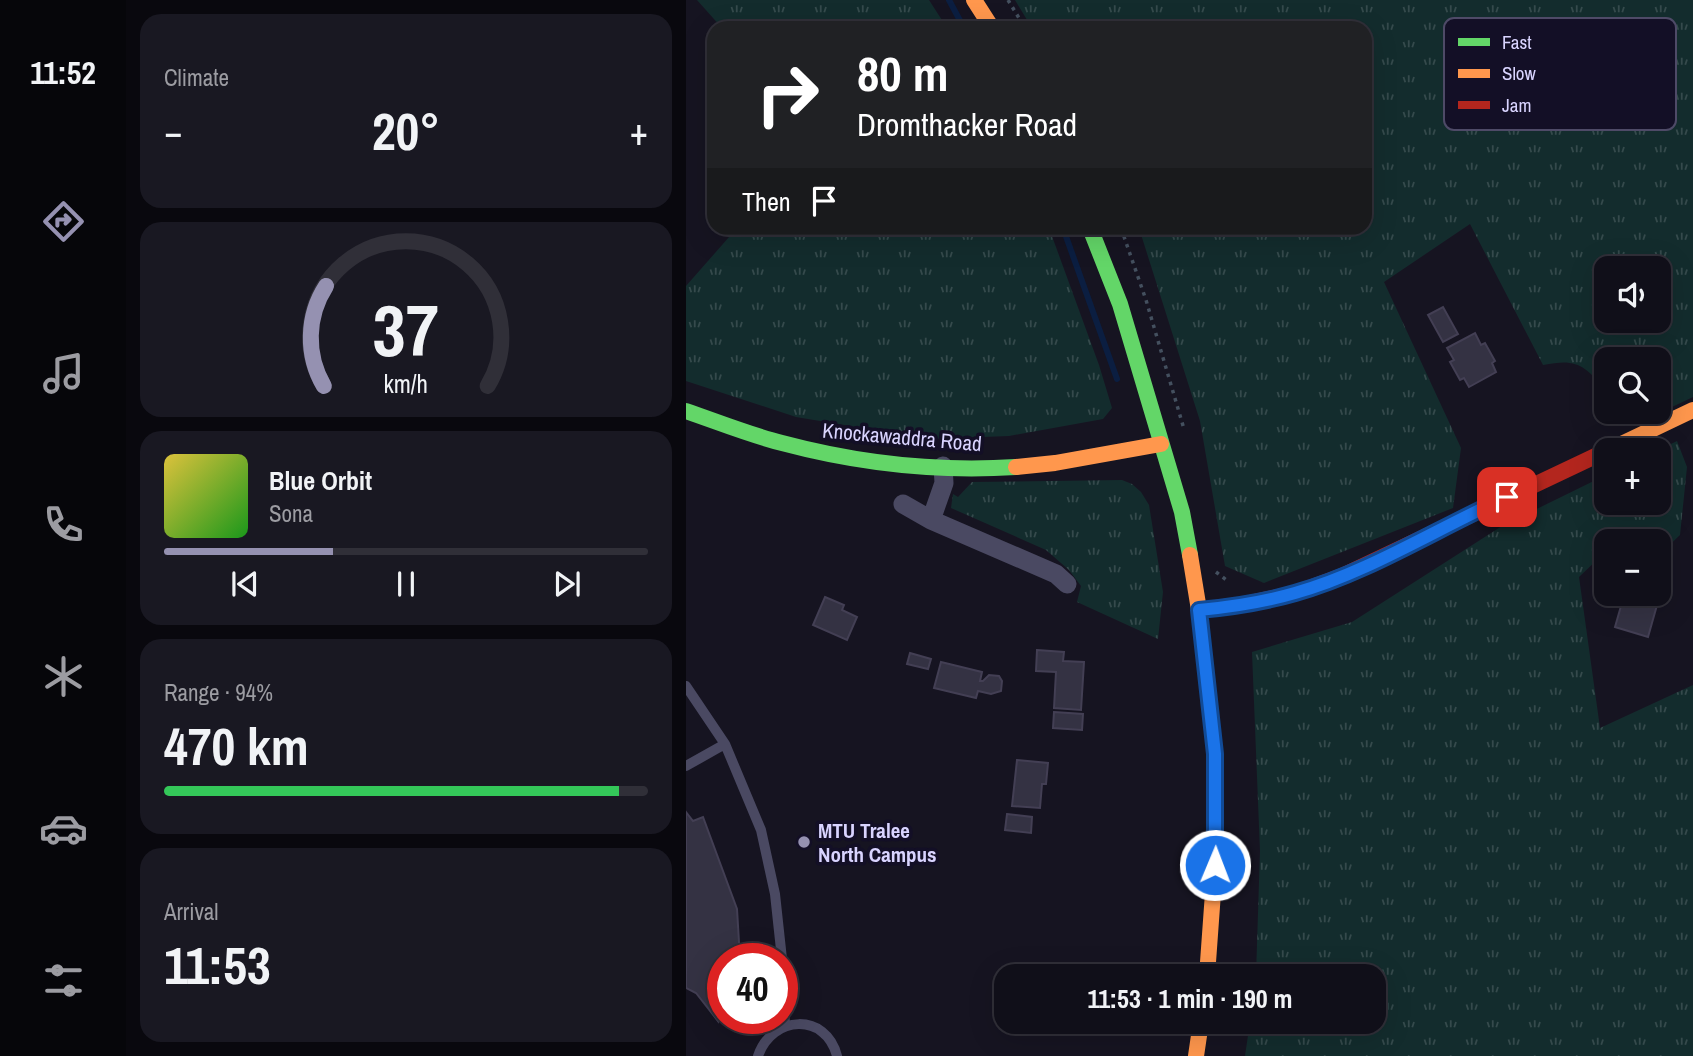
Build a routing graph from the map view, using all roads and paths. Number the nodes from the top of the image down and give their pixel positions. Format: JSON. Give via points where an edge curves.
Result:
{"nodes":[{"id":1,"x":974,"y":0,"type":"edge"},
{"id":2,"x":1008,"y":0,"type":"edge"},
{"id":3,"x":988,"y":21,"type":"edge"},
{"id":4,"x":1021,"y":21,"type":"edge"},
{"id":5,"x":1093,"y":235,"type":"edge"},
{"id":6,"x":1693,"y":410,"type":"edge"},
{"id":7,"x":686,"y":411,"type":"edge"},
{"id":8,"x":1634,"y":438,"type":"edge"},
{"id":9,"x":1161,"y":443,"type":"junction"},
{"id":10,"x":1594,"y":456,"type":"edge"},
{"id":11,"x":943,"y":466,"type":"junction"},
{"id":12,"x":903,"y":504,"type":"dead end"},
{"id":13,"x":931,"y":520,"type":"junction"},
{"id":14,"x":1067,"y":584,"type":"dead end"},
{"id":15,"x":1199,"y":610,"type":"junction"},
{"id":16,"x":686,"y":687,"type":"edge"},
{"id":17,"x":725,"y":744,"type":"junction"},
{"id":18,"x":686,"y":766,"type":"edge"},
{"id":19,"x":780,"y":943,"type":"edge"},
{"id":20,"x":1208,"y":964,"type":"edge"},
{"id":21,"x":798,"y":1025,"type":"edge"},
{"id":22,"x":772,"y":1034,"type":"edge"},
{"id":23,"x":1199,"y":1034,"type":"edge"},
{"id":24,"x":758,"y":1056,"type":"edge"},
{"id":25,"x":837,"y":1056,"type":"edge"},
{"id":26,"x":1195,"y":1056,"type":"edge"}],
"edges":[{"from":1,"to":3,"type":"street"},
{"from":2,"to":4,"type":"path"},
{"from":5,"to":9,"type":"street","via":[[1120,303]]},
{"from":6,"to":8,"type":"street"},
{"from":7,"to":11,"type":"street","name":"Knockawaddra Road","via":[[797,447]]},
{"from":9,"to":11,"type":"street","name":"Knockawaddra Road","via":[[1042,465]]},
{"from":9,"to":15,"type":"street","via":[[1182,512]]},
{"from":10,"to":15,"type":"street","via":[[1342,576],[1296,593]]},
{"from":11,"to":13,"type":"street","via":[[944,483]]},
{"from":12,"to":13,"type":"street"},
{"from":13,"to":14,"type":"street","via":[[1055,573]]},
{"from":15,"to":20,"type":"street","via":[[1215,754],[1215,865]]},
{"from":16,"to":17,"type":"lane"},
{"from":17,"to":18,"type":"lane"},
{"from":17,"to":19,"type":"lane","via":[[761,830]]},
{"from":21,"to":25,"type":"lane","via":[[824,1033]]},
{"from":22,"to":24,"type":"lane"},
{"from":23,"to":26,"type":"street"}]}
